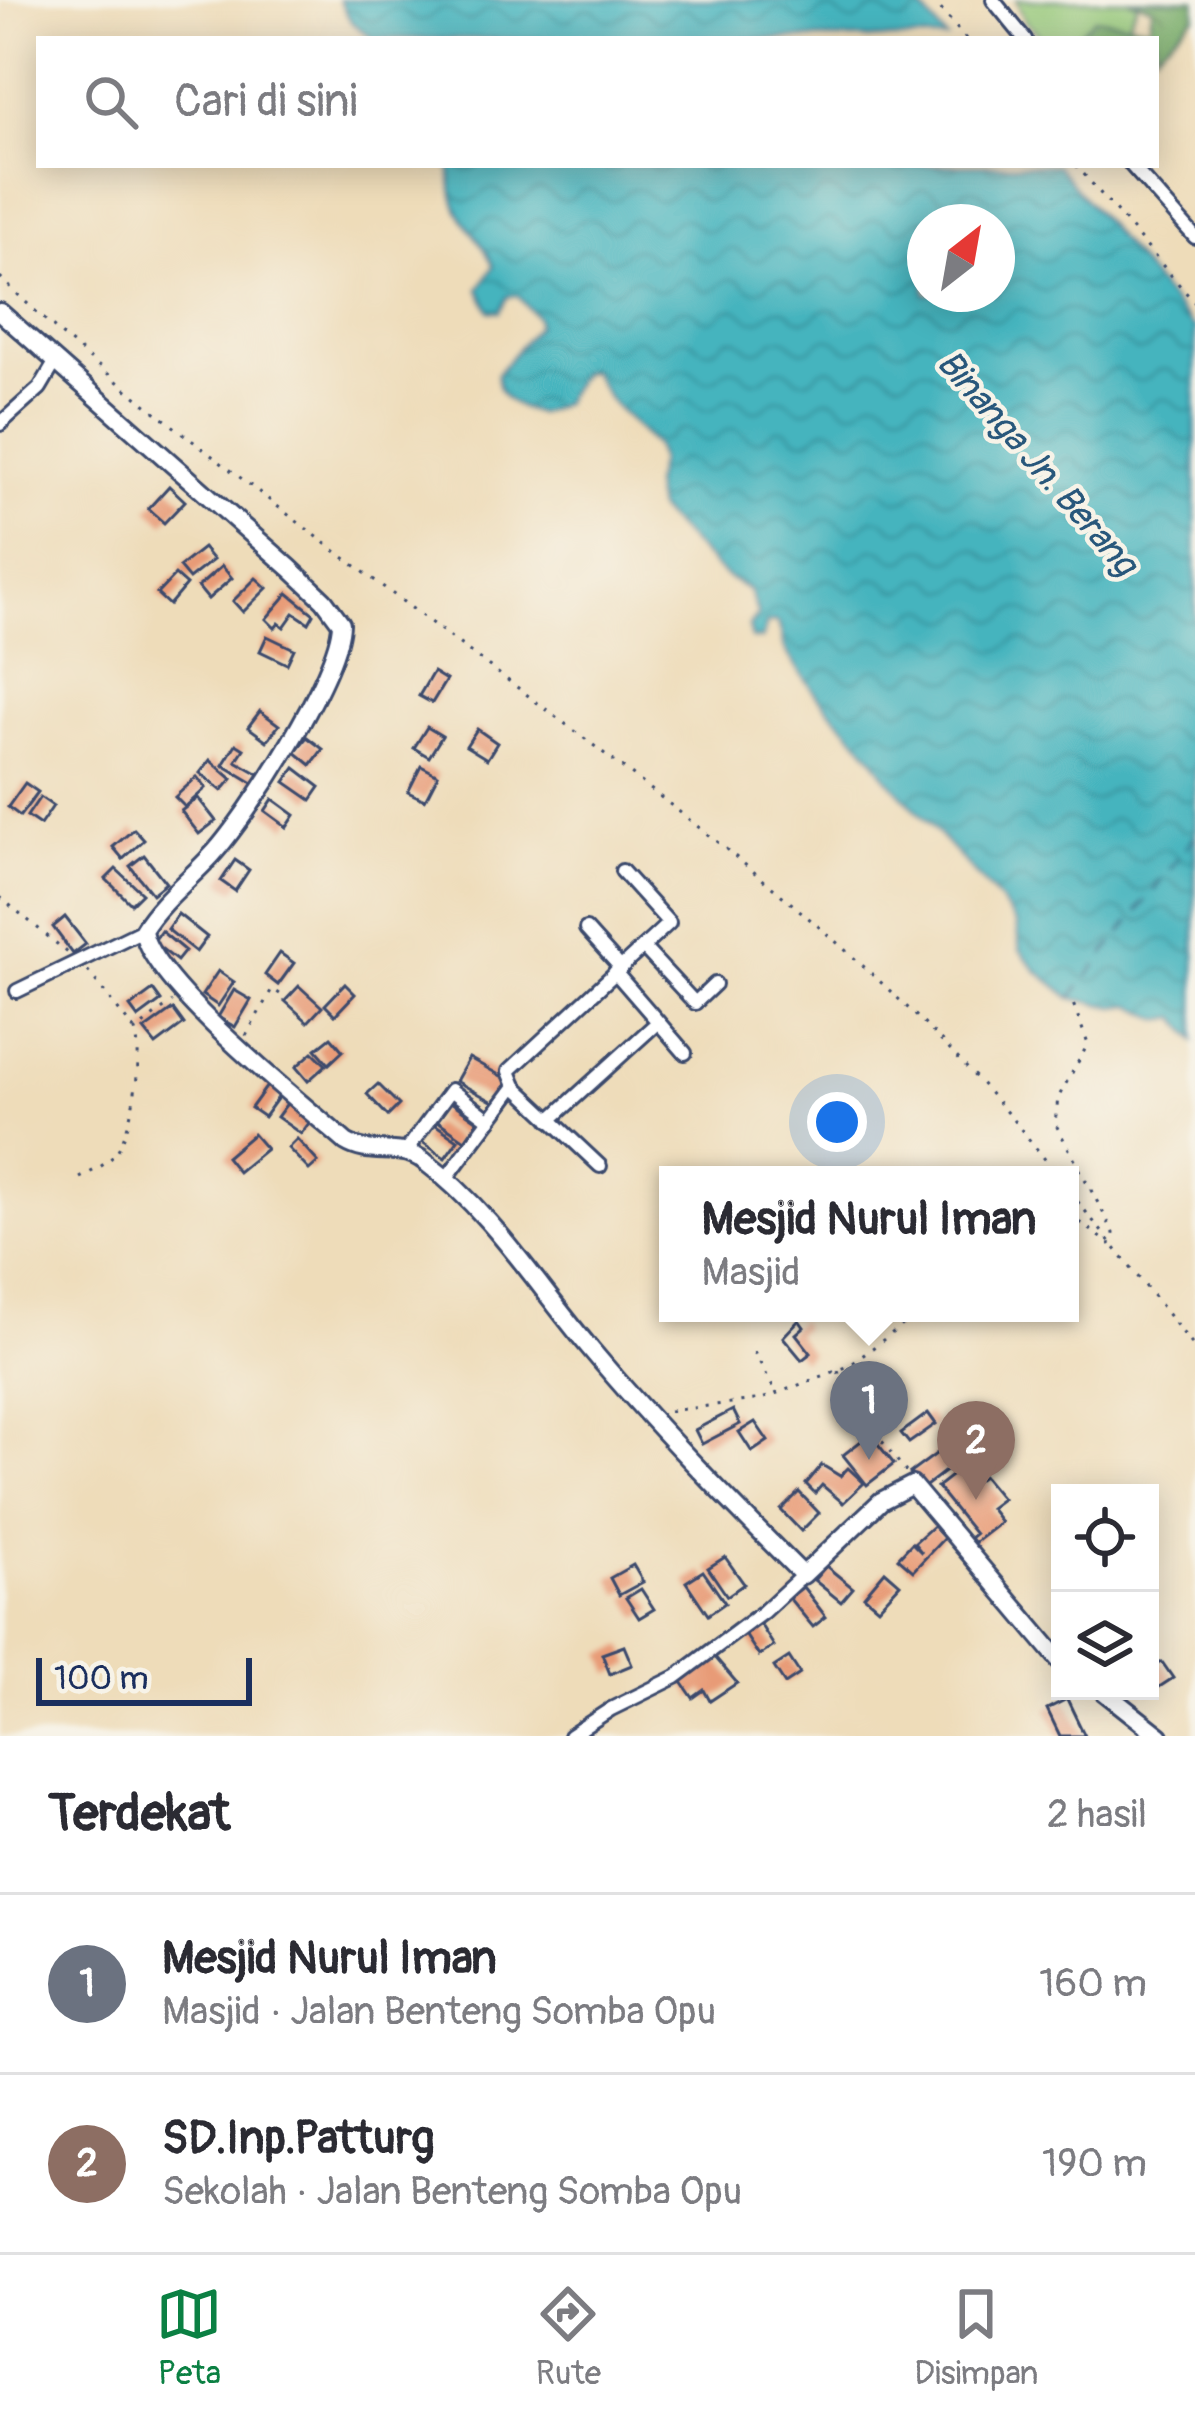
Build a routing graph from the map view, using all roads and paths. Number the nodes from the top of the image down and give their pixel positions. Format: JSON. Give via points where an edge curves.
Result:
{"nodes":[{"id":1,"x":932,"y":0,"type":"edge"},
{"id":2,"x":993,"y":0,"type":"edge"},
{"id":3,"x":964,"y":36,"type":"edge"},
{"id":4,"x":1023,"y":36,"type":"edge"},
{"id":5,"x":1079,"y":168,"type":"edge"},
{"id":6,"x":1134,"y":168,"type":"edge"},
{"id":7,"x":1195,"y":237,"type":"edge"},
{"id":8,"x":0,"y":277,"type":"edge"},
{"id":9,"x":1195,"y":303,"type":"edge"},
{"id":10,"x":0,"y":312,"type":"edge"},
{"id":11,"x":56,"y":361,"type":"junction"},
{"id":12,"x":0,"y":424,"type":"edge"},
{"id":13,"x":622,"y":871,"type":"dead end"},
{"id":14,"x":586,"y":929,"type":"dead end"},
{"id":15,"x":143,"y":930,"type":"junction"},
{"id":16,"x":643,"y":947,"type":"junction"},
{"id":17,"x":618,"y":970,"type":"junction"},
{"id":18,"x":715,"y":984,"type":"dead end"},
{"id":19,"x":17,"y":991,"type":"dead end"},
{"id":20,"x":183,"y":993,"type":"junction"},
{"id":21,"x":280,"y":994,"type":"dead end"},
{"id":22,"x":1071,"y":998,"type":"dead end"},
{"id":23,"x":658,"y":1022,"type":"junction"},
{"id":24,"x":240,"y":1048,"type":"junction"},
{"id":25,"x":686,"y":1053,"type":"dead end"},
{"id":26,"x":515,"y":1086,"type":"junction"},
{"id":27,"x":490,"y":1120,"type":"junction"},
{"id":28,"x":550,"y":1120,"type":"junction"},
{"id":29,"x":406,"y":1151,"type":"junction"},
{"id":30,"x":600,"y":1166,"type":"dead end"},
{"id":31,"x":1051,"y":1166,"type":"edge"},
{"id":32,"x":1078,"y":1166,"type":"edge"},
{"id":33,"x":1079,"y":1168,"type":"edge"},
{"id":34,"x":80,"y":1178,"type":"dead end"},
{"id":35,"x":445,"y":1180,"type":"junction"},
{"id":36,"x":1079,"y":1204,"type":"edge"},
{"id":37,"x":1079,"y":1222,"type":"edge"},
{"id":38,"x":1110,"y":1244,"type":"junction"},
{"id":39,"x":907,"y":1322,"type":"edge"},
{"id":40,"x":1195,"y":1348,"type":"edge"},
{"id":41,"x":754,"y":1352,"type":"dead end"},
{"id":42,"x":838,"y":1370,"type":"junction"},
{"id":43,"x":777,"y":1394,"type":"junction"},
{"id":44,"x":650,"y":1417,"type":"junction"},
{"id":45,"x":912,"y":1485,"type":"junction"},
{"id":46,"x":803,"y":1575,"type":"junction"},
{"id":47,"x":1051,"y":1650,"type":"edge"},
{"id":48,"x":1114,"y":1700,"type":"edge"},
{"id":49,"x":573,"y":1735,"type":"edge"},
{"id":50,"x":1160,"y":1736,"type":"edge"}],
"edges":[{"from":1,"to":3,"type":"path"},
{"from":2,"to":4,"type":"street"},
{"from":5,"to":9,"type":"path"},
{"from":6,"to":7,"type":"street"},
{"from":8,"to":31,"type":"path","via":[[171,425],[790,902],[900,996]]},
{"from":10,"to":11,"type":"street"},
{"from":11,"to":12,"type":"street"},
{"from":11,"to":15,"type":"street","via":[[341,623],[315,693],[262,790]]},
{"from":13,"to":16,"type":"street","via":[[669,923]]},
{"from":14,"to":17,"type":"street"},
{"from":15,"to":19,"type":"street"},
{"from":15,"to":20,"type":"street"},
{"from":16,"to":17,"type":"street"},
{"from":16,"to":18,"type":"street","via":[[695,1003]]},
{"from":17,"to":23,"type":"street"},
{"from":17,"to":26,"type":"street","via":[[508,1072]]},
{"from":20,"to":24,"type":"street"},
{"from":20,"to":34,"type":"path","via":[[135,1031],[139,1066],[119,1150]]},
{"from":21,"to":24,"type":"path","via":[[272,989]]},
{"from":22,"to":32,"type":"path","via":[[1088,1043],[1058,1098],[1055,1124]]},
{"from":23,"to":25,"type":"street"},
{"from":23,"to":28,"type":"street"},
{"from":24,"to":29,"type":"street","via":[[352,1147]]},
{"from":26,"to":27,"type":"street"},
{"from":26,"to":28,"type":"street"},
{"from":27,"to":29,"type":"street","via":[[451,1090]]},
{"from":27,"to":35,"type":"street"},
{"from":28,"to":30,"type":"street"},
{"from":29,"to":35,"type":"street"},
{"from":33,"to":38,"type":"path","via":[[1114,1233]]},
{"from":35,"to":44,"type":"street","via":[[514,1249]]},
{"from":36,"to":38,"type":"path"},
{"from":37,"to":38,"type":"path"},
{"from":38,"to":40,"type":"path"},
{"from":39,"to":42,"type":"path"},
{"from":41,"to":43,"type":"path"},
{"from":42,"to":43,"type":"path"},
{"from":42,"to":45,"type":"path","via":[[847,1396]]},
{"from":43,"to":44,"type":"path"},
{"from":44,"to":46,"type":"street"},
{"from":45,"to":46,"type":"street","via":[[881,1501]]},
{"from":45,"to":47,"type":"street"},
{"from":46,"to":49,"type":"street","via":[[676,1677]]},
{"from":48,"to":50,"type":"street"}]}
